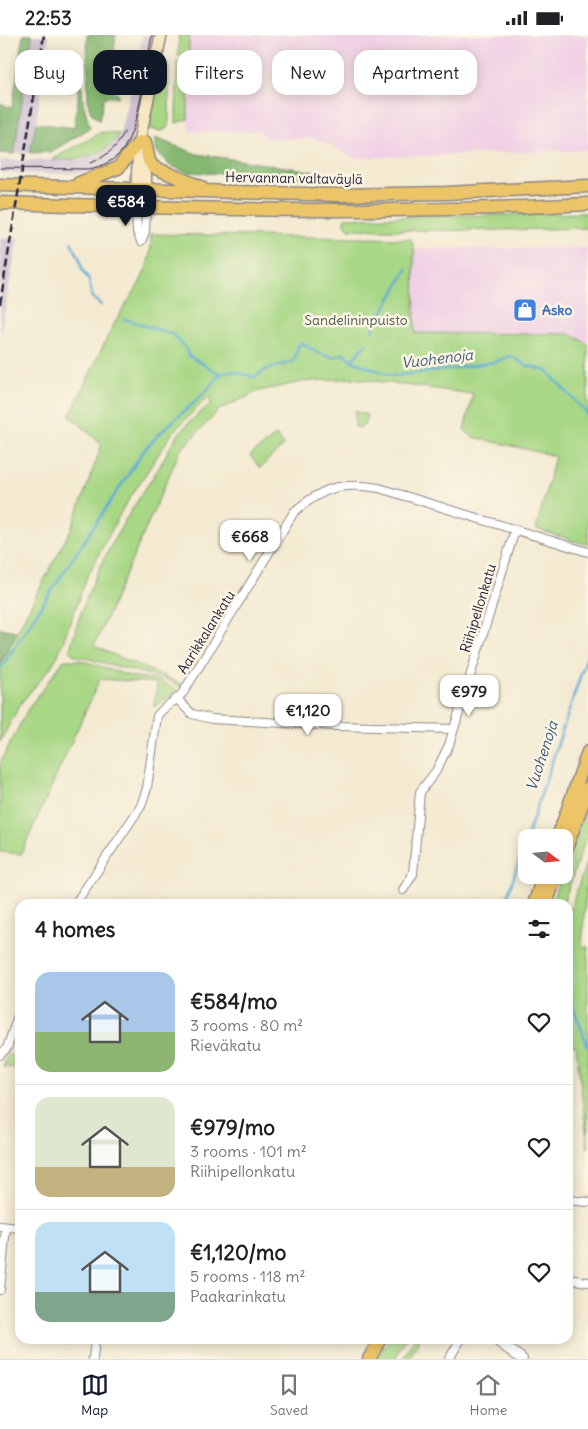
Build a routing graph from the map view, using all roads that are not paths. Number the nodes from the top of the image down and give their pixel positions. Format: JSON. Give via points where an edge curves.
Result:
{"nodes":[{"id":1,"x":161,"y":35,"type":"edge"},
{"id":2,"x":142,"y":142,"type":"junction"},
{"id":3,"x":0,"y":185,"type":"edge"},
{"id":4,"x":588,"y":186,"type":"edge"},
{"id":5,"x":69,"y":187,"type":"junction"},
{"id":6,"x":141,"y":189,"type":"junction"},
{"id":7,"x":212,"y":191,"type":"junction"},
{"id":8,"x":0,"y":203,"type":"edge"},
{"id":9,"x":588,"y":204,"type":"edge"},
{"id":10,"x":141,"y":207,"type":"junction"},
{"id":11,"x":515,"y":530,"type":"junction"},
{"id":12,"x":588,"y":551,"type":"edge"},
{"id":13,"x":178,"y":700,"type":"junction"},
{"id":14,"x":454,"y":729,"type":"junction"},
{"id":15,"x":588,"y":752,"type":"edge"},
{"id":16,"x":588,"y":788,"type":"edge"},
{"id":17,"x":561,"y":829,"type":"edge"},
{"id":18,"x":573,"y":829,"type":"edge"},
{"id":19,"x":541,"y":884,"type":"edge"},
{"id":20,"x":553,"y":884,"type":"edge"},
{"id":21,"x":403,"y":890,"type":"dead end"},
{"id":22,"x":78,"y":899,"type":"edge"},
{"id":23,"x":536,"y":899,"type":"edge"},
{"id":24,"x":548,"y":899,"type":"edge"},
{"id":25,"x":15,"y":1024,"type":"edge"},
{"id":26,"x":0,"y":1055,"type":"edge"},
{"id":27,"x":573,"y":1200,"type":"edge"},
{"id":28,"x":588,"y":1202,"type":"edge"},
{"id":29,"x":3,"y":1226,"type":"edge"},
{"id":30,"x":573,"y":1280,"type":"edge"},
{"id":31,"x":588,"y":1282,"type":"edge"},
{"id":32,"x":0,"y":1290,"type":"edge"},
{"id":33,"x":94,"y":1344,"type":"edge"},
{"id":34,"x":377,"y":1344,"type":"edge"},
{"id":35,"x":458,"y":1344,"type":"edge"},
{"id":36,"x":501,"y":1344,"type":"edge"},
{"id":37,"x":93,"y":1359,"type":"edge"},
{"id":38,"x":369,"y":1359,"type":"edge"},
{"id":39,"x":449,"y":1359,"type":"edge"},
{"id":40,"x":522,"y":1359,"type":"edge"}],
"edges":[{"from":1,"to":2,"type":"main road"},
{"from":2,"to":5,"type":"main road","via":[[118,168]]},
{"from":2,"to":6,"type":"main road"},
{"from":2,"to":7,"type":"main road","via":[[149,161],[157,170]]},
{"from":3,"to":5,"type":"main road","name":"Hervannan valtaväylä"},
{"from":4,"to":7,"type":"main road","name":"Hervannan valtaväylä","via":[[337,195]]},
{"from":5,"to":6,"type":"main road","name":"Hervannan valtaväylä"},
{"from":6,"to":7,"type":"main road","name":"Hervannan valtaväylä"},
{"from":6,"to":10,"type":"main road"},
{"from":8,"to":10,"type":"main road"},
{"from":9,"to":10,"type":"main road","via":[[444,209]]},
{"from":11,"to":12,"type":"street","name":"Aarikkalankatu"},
{"from":11,"to":13,"type":"street","name":"Aarikkalankatu","via":[[361,485],[334,487],[312,496],[294,513]]},
{"from":11,"to":14,"type":"street","name":"Riihipellonkatu"},
{"from":13,"to":14,"type":"street","via":[[192,713],[212,719],[336,727]]},
{"from":13,"to":22,"type":"street","name":"Aarikkalankatu","via":[[157,716],[147,788],[141,806]]},
{"from":14,"to":21,"type":"street","name":"Riihipellonkatu","via":[[436,771],[420,792],[413,873]]},
{"from":15,"to":17,"type":"main road"},
{"from":16,"to":18,"type":"main road"},
{"from":19,"to":23,"type":"main road"},
{"from":20,"to":24,"type":"main road"},
{"from":25,"to":26,"type":"street","via":[[7,1047]]},
{"from":27,"to":28,"type":"street"},
{"from":29,"to":32,"type":"street"},
{"from":30,"to":31,"type":"street"},
{"from":33,"to":37,"type":"street"},
{"from":34,"to":38,"type":"main road"},
{"from":35,"to":39,"type":"street"},
{"from":36,"to":40,"type":"street"}]}
